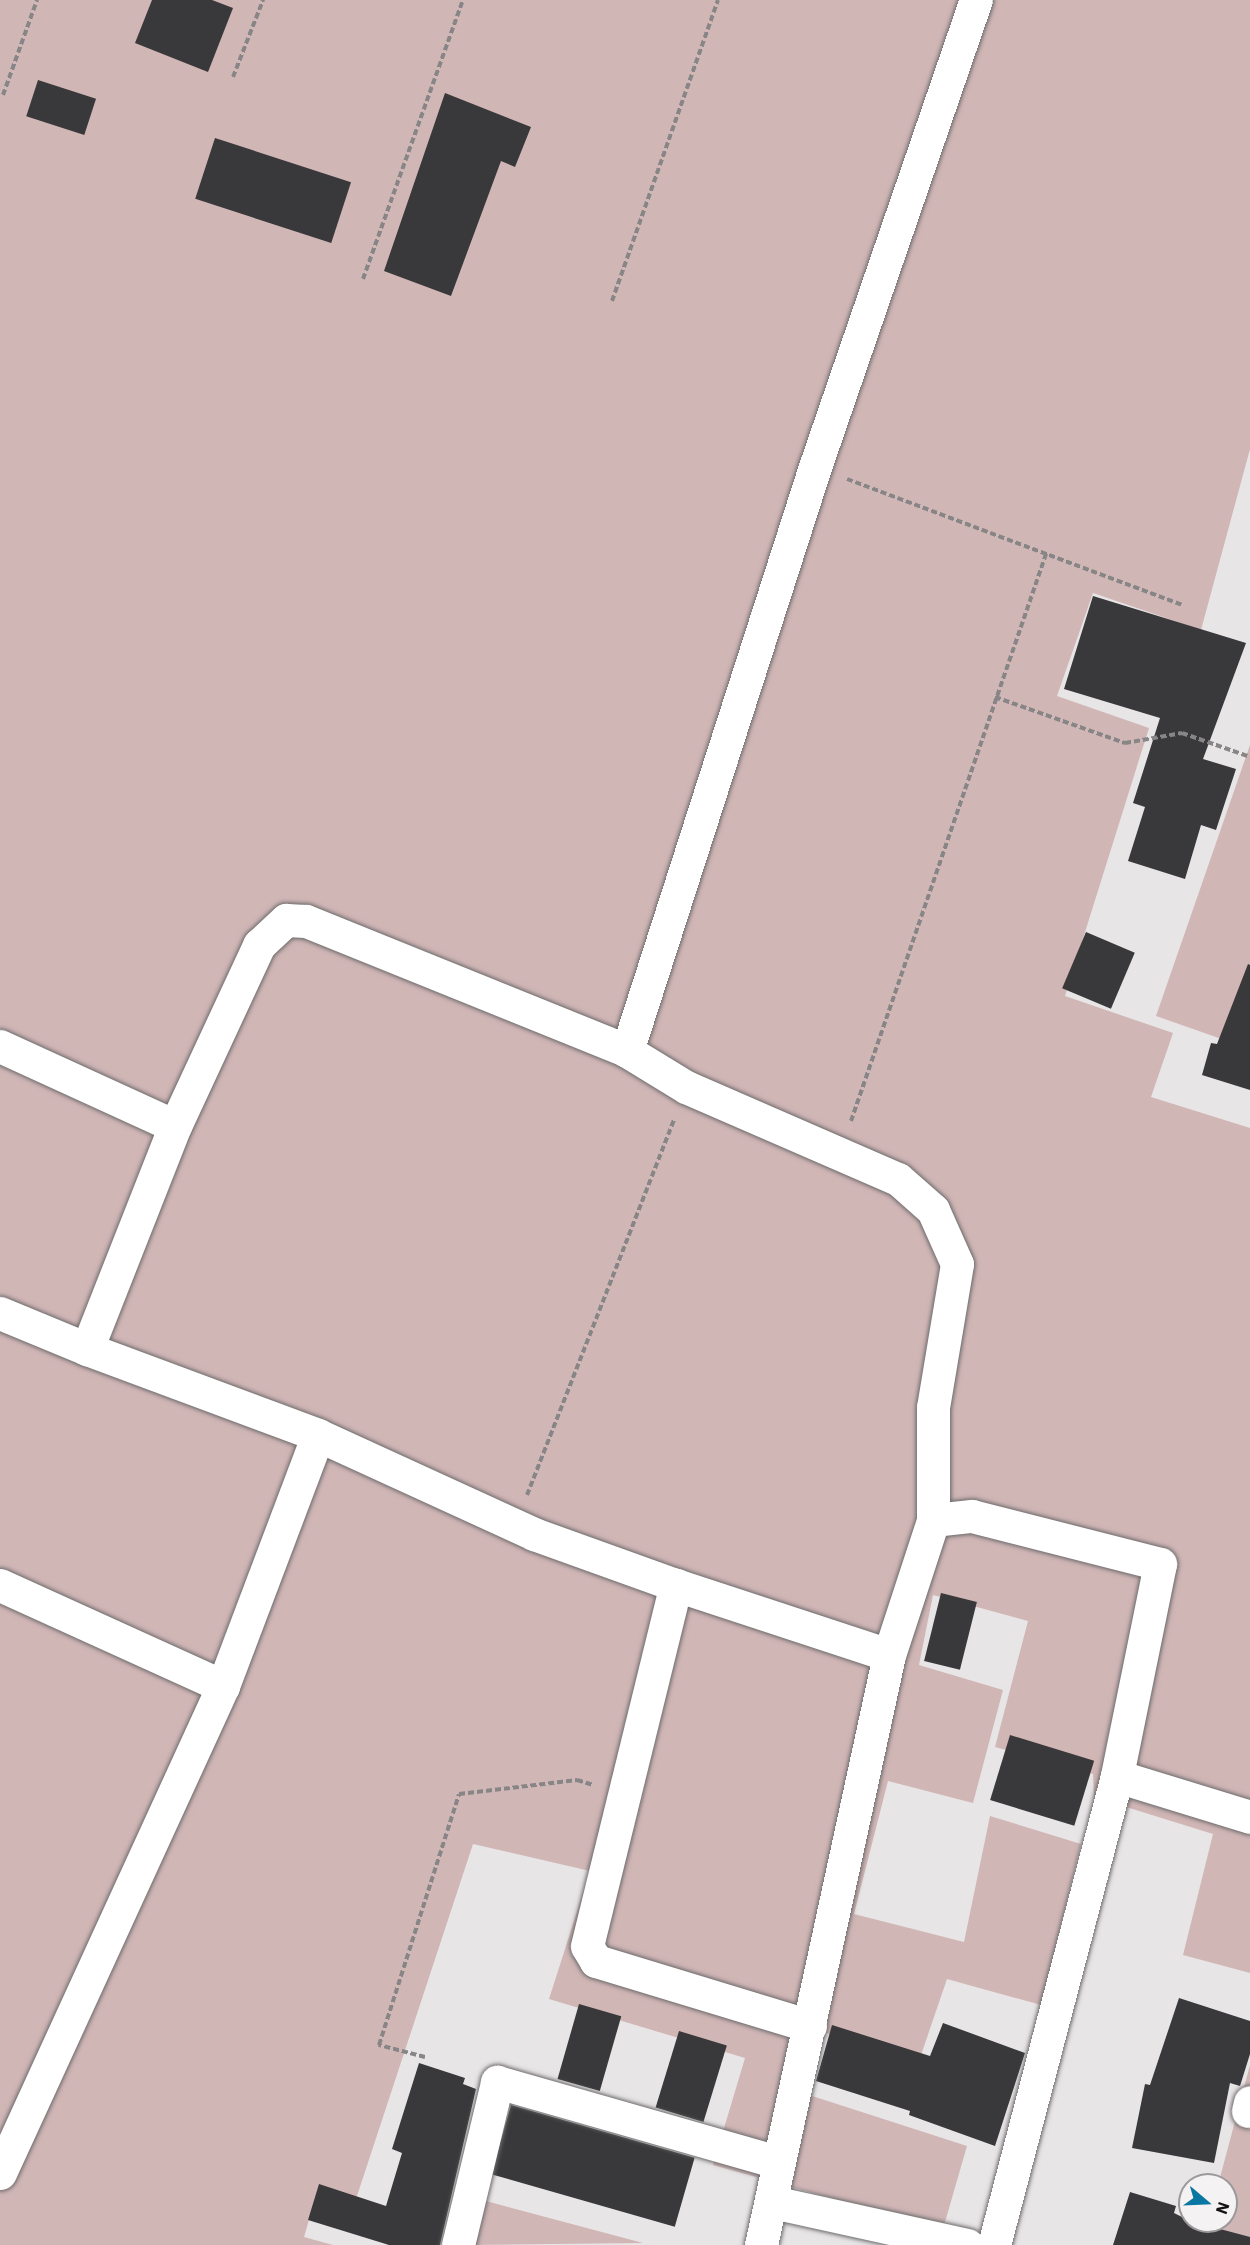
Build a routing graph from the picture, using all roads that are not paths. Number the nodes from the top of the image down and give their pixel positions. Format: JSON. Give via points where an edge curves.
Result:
{"nodes":[{"id":1,"x":976,"y":0,"type":"edge"},
{"id":2,"x":0,"y":1046,"type":"edge"},
{"id":3,"x":627,"y":1051,"type":"junction"},
{"id":4,"x":175,"y":1126,"type":"junction"},
{"id":5,"x":0,"y":1313,"type":"edge"},
{"id":6,"x":87,"y":1349,"type":"junction"},
{"id":7,"x":318,"y":1435,"type":"junction"},
{"id":8,"x":933,"y":1520,"type":"junction"},
{"id":9,"x":0,"y":1585,"type":"edge"},
{"id":10,"x":676,"y":1585,"type":"junction"},
{"id":11,"x":889,"y":1655,"type":"junction"},
{"id":12,"x":223,"y":1686,"type":"junction"},
{"id":13,"x":1117,"y":1776,"type":"junction"},
{"id":14,"x":1250,"y":1817,"type":"edge"},
{"id":15,"x":810,"y":2026,"type":"junction"},
{"id":16,"x":778,"y":2162,"type":"junction"},
{"id":17,"x":0,"y":2174,"type":"edge"},
{"id":18,"x":772,"y":2202,"type":"junction"},
{"id":19,"x":458,"y":2245,"type":"edge"},
{"id":20,"x":761,"y":2245,"type":"edge"},
{"id":21,"x":967,"y":2245,"type":"edge"},
{"id":22,"x":994,"y":2245,"type":"edge"}],
"edges":[{"from":1,"to":3,"type":"street","via":[[815,467]]},
{"from":2,"to":4,"type":"street"},
{"from":3,"to":4,"type":"street","via":[[306,921],[286,920],[259,945]]},
{"from":3,"to":8,"type":"street","via":[[686,1087],[898,1179],[933,1210],[957,1264],[933,1407]]},
{"from":4,"to":6,"type":"street"},
{"from":5,"to":6,"type":"street"},
{"from":6,"to":7,"type":"street"},
{"from":7,"to":10,"type":"street","via":[[534,1534]]},
{"from":7,"to":12,"type":"street"},
{"from":8,"to":11,"type":"street"},
{"from":8,"to":13,"type":"street","via":[[972,1516],[1160,1564]]},
{"from":9,"to":12,"type":"street"},
{"from":10,"to":11,"type":"street"},
{"from":10,"to":15,"type":"street","via":[[587,1946],[591,1958]]},
{"from":11,"to":15,"type":"street"},
{"from":12,"to":17,"type":"street"},
{"from":13,"to":14,"type":"street"},
{"from":13,"to":22,"type":"street"},
{"from":15,"to":16,"type":"street"},
{"from":16,"to":18,"type":"street"},
{"from":16,"to":19,"type":"street","via":[[497,2082]]},
{"from":18,"to":20,"type":"street"},
{"from":18,"to":21,"type":"street"}]}
